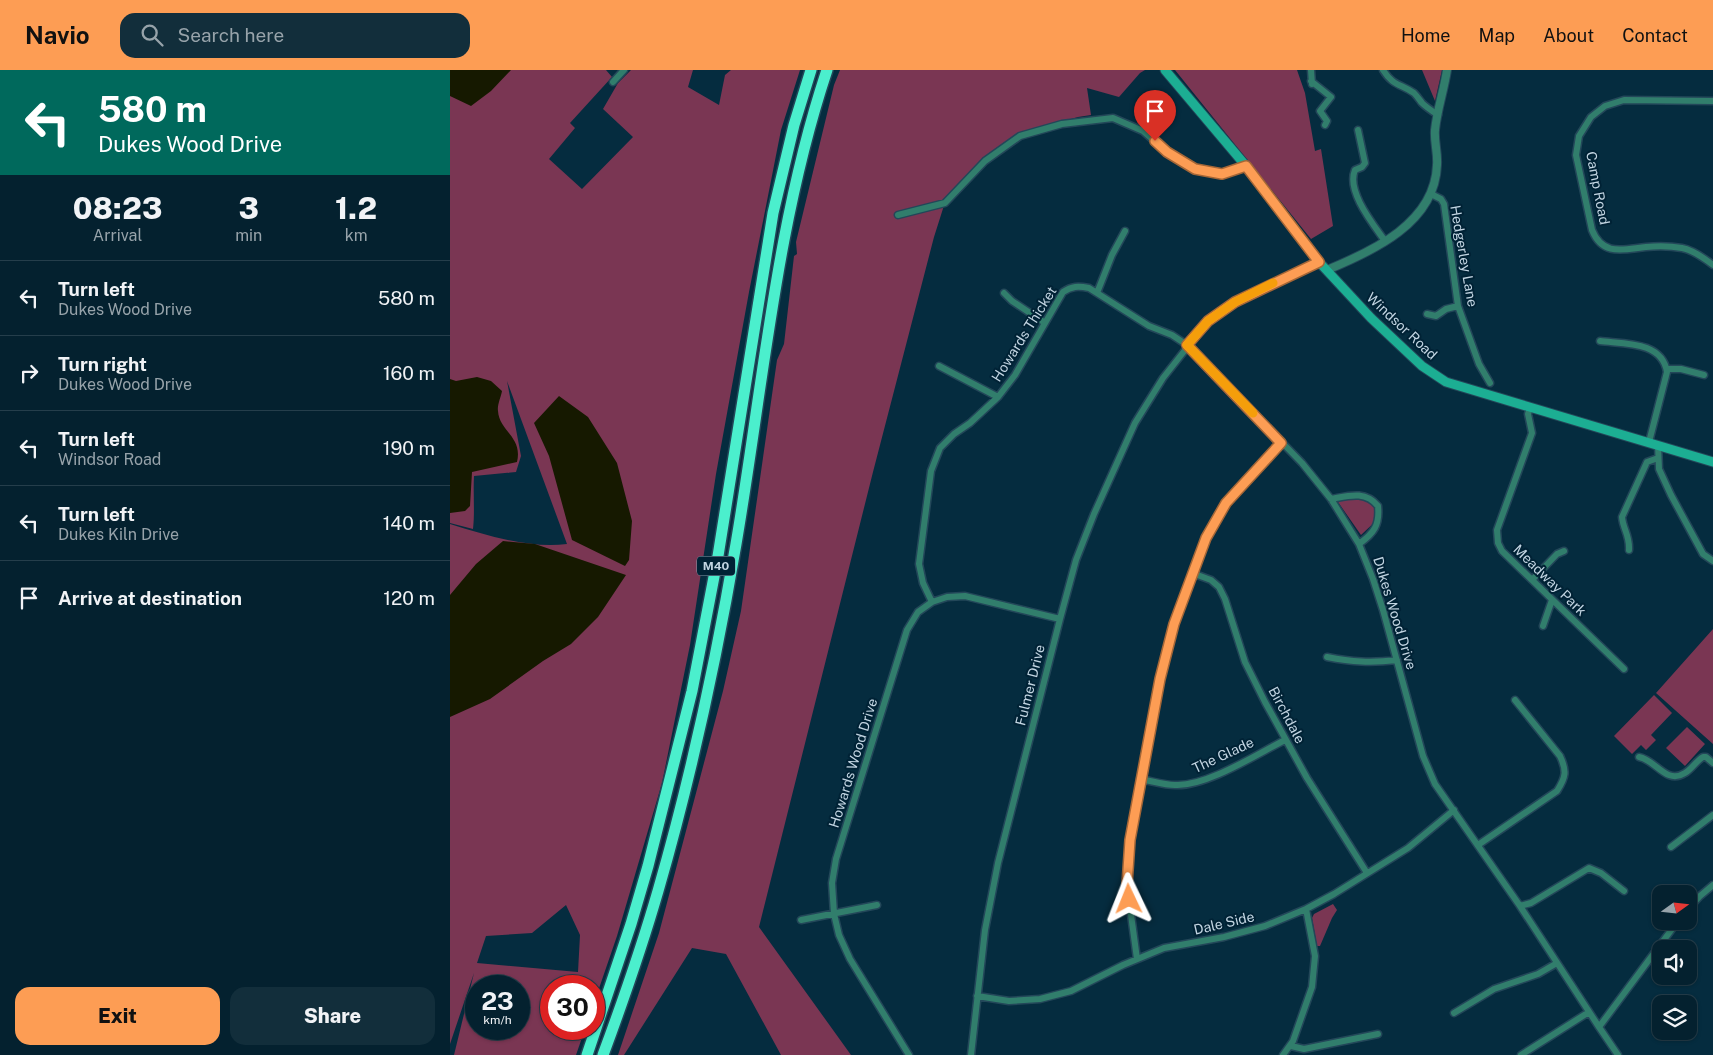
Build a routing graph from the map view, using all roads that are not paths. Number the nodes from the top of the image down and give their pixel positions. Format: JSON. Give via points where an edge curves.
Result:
{"nodes":[{"id":1,"x":624,"y":70,"type":"edge"},
{"id":2,"x":811,"y":70,"type":"edge"},
{"id":3,"x":827,"y":70,"type":"edge"},
{"id":4,"x":1165,"y":70,"type":"edge"},
{"id":5,"x":1311,"y":70,"type":"edge"},
{"id":6,"x":1383,"y":70,"type":"edge"},
{"id":7,"x":1448,"y":70,"type":"edge"},
{"id":8,"x":613,"y":82,"type":"dead end"},
{"id":9,"x":1713,"y":101,"type":"edge"},
{"id":10,"x":1438,"y":115,"type":"junction"},
{"id":11,"x":1325,"y":125,"type":"dead end"},
{"id":12,"x":1358,"y":130,"type":"dead end"},
{"id":13,"x":1246,"y":166,"type":"junction"},
{"id":14,"x":1431,"y":194,"type":"junction"},
{"id":15,"x":898,"y":215,"type":"dead end"},
{"id":16,"x":1125,"y":231,"type":"dead end"},
{"id":17,"x":1385,"y":241,"type":"junction"},
{"id":18,"x":1319,"y":262,"type":"junction"},
{"id":19,"x":1713,"y":265,"type":"edge"},
{"id":20,"x":1327,"y":270,"type":"junction"},
{"id":21,"x":1004,"y":293,"type":"dead end"},
{"id":22,"x":1097,"y":293,"type":"junction"},
{"id":23,"x":1458,"y":306,"type":"junction"},
{"id":24,"x":1427,"y":314,"type":"dead end"},
{"id":25,"x":1045,"y":323,"type":"junction"},
{"id":26,"x":1600,"y":341,"type":"dead end"},
{"id":27,"x":1187,"y":345,"type":"junction"},
{"id":28,"x":939,"y":366,"type":"dead end"},
{"id":29,"x":1666,"y":369,"type":"junction"},
{"id":30,"x":1704,"y":375,"type":"dead end"},
{"id":31,"x":1490,"y":383,"type":"dead end"},
{"id":32,"x":998,"y":397,"type":"junction"},
{"id":33,"x":1530,"y":407,"type":"junction"},
{"id":34,"x":1281,"y":443,"type":"junction"},
{"id":35,"x":1654,"y":444,"type":"junction"},
{"id":36,"x":1658,"y":458,"type":"junction"},
{"id":37,"x":1713,"y":462,"type":"edge"},
{"id":38,"x":1330,"y":499,"type":"junction"},
{"id":39,"x":1359,"y":544,"type":"junction"},
{"id":40,"x":1629,"y":550,"type":"dead end"},
{"id":41,"x":1564,"y":551,"type":"dead end"},
{"id":42,"x":1713,"y":561,"type":"edge"},
{"id":43,"x":1192,"y":573,"type":"junction"},
{"id":44,"x":1532,"y":580,"type":"junction"},
{"id":45,"x":1552,"y":600,"type":"junction"},
{"id":46,"x":932,"y":602,"type":"junction"},
{"id":47,"x":1060,"y":619,"type":"junction"},
{"id":48,"x":1543,"y":626,"type":"dead end"},
{"id":49,"x":1327,"y":657,"type":"dead end"},
{"id":50,"x":1396,"y":660,"type":"junction"},
{"id":51,"x":1624,"y":669,"type":"dead end"},
{"id":52,"x":1515,"y":700,"type":"dead end"},
{"id":53,"x":1285,"y":740,"type":"junction"},
{"id":54,"x":1639,"y":757,"type":"dead end"},
{"id":55,"x":1713,"y":764,"type":"edge"},
{"id":56,"x":1140,"y":779,"type":"junction"},
{"id":57,"x":1454,"y":810,"type":"junction"},
{"id":58,"x":1713,"y":815,"type":"edge"},
{"id":59,"x":1478,"y":845,"type":"junction"},
{"id":60,"x":1671,"y":847,"type":"dead end"},
{"id":61,"x":1367,"y":873,"type":"junction"},
{"id":62,"x":1713,"y":885,"type":"edge"},
{"id":63,"x":1624,"y":891,"type":"dead end"},
{"id":64,"x":1698,"y":898,"type":"edge"},
{"id":65,"x":877,"y":905,"type":"dead end"},
{"id":66,"x":1520,"y":906,"type":"junction"},
{"id":67,"x":1306,"y":909,"type":"junction"},
{"id":68,"x":834,"y":914,"type":"junction"},
{"id":69,"x":801,"y":920,"type":"dead end"},
{"id":70,"x":1671,"y":930,"type":"edge"},
{"id":71,"x":1137,"y":959,"type":"junction"},
{"id":72,"x":1557,"y":963,"type":"junction"},
{"id":73,"x":978,"y":996,"type":"junction"},
{"id":74,"x":1589,"y":1012,"type":"junction"},
{"id":75,"x":1454,"y":1013,"type":"dead end"},
{"id":76,"x":1599,"y":1027,"type":"junction"},
{"id":77,"x":1378,"y":1034,"type":"dead end"},
{"id":78,"x":1291,"y":1046,"type":"junction"},
{"id":79,"x":587,"y":1055,"type":"edge"},
{"id":80,"x":603,"y":1055,"type":"edge"},
{"id":81,"x":909,"y":1055,"type":"edge"},
{"id":82,"x":970,"y":1055,"type":"edge"},
{"id":83,"x":1283,"y":1055,"type":"edge"},
{"id":84,"x":1521,"y":1055,"type":"edge"},
{"id":85,"x":1618,"y":1055,"type":"edge"}],
"edges":[{"from":1,"to":8,"type":"street"},
{"from":2,"to":79,"type":"highway","number":"M40","via":[[773,213],[718,556],[692,691],[648,866]]},
{"from":3,"to":80,"type":"highway","number":"M40","via":[[794,192],[736,544],[702,719],[658,893]]},
{"from":4,"to":13,"type":"main road","name":"Windsor Road"},
{"from":5,"to":11,"type":"street","via":[[1311,82],[1331,97],[1320,111],[1327,122]]},
{"from":6,"to":10,"type":"street","via":[[1397,86],[1408,89]]},
{"from":7,"to":10,"type":"street","name":"Hedgerley Lane"},
{"from":9,"to":19,"type":"street","name":"Camp Road","via":[[1646,99],[1614,102],[1588,121],[1576,151],[1592,230],[1604,246],[1621,250],[1664,246],[1684,248]]},
{"from":10,"to":14,"type":"street","name":"Hedgerley Lane","via":[[1435,132],[1438,165]]},
{"from":12,"to":17,"type":"street","via":[[1365,163],[1353,175],[1358,201]]},
{"from":13,"to":15,"type":"street","via":[[1222,174],[1195,169],[1167,152],[1143,131],[1113,118],[1062,124],[1020,136],[985,161],[945,203]]},
{"from":13,"to":18,"type":"main road","name":"Windsor Road"},
{"from":14,"to":17,"type":"street","name":"Hedgerley Lane","via":[[1416,218]]},
{"from":14,"to":23,"type":"street","name":"Hedgerley Lane","via":[[1441,199],[1446,212]]},
{"from":16,"to":22,"type":"street"},
{"from":17,"to":20,"type":"street","name":"Hedgerley Lane"},
{"from":18,"to":20,"type":"main road","name":"Windsor Road"},
{"from":18,"to":27,"type":"street","via":[[1235,302],[1208,321]]},
{"from":20,"to":33,"type":"main road","name":"Windsor Road","via":[[1422,366],[1446,382]]},
{"from":21,"to":25,"type":"street"},
{"from":22,"to":25,"type":"street","name":"Howards Thicket","via":[[1078,286],[1063,292]]},
{"from":22,"to":27,"type":"street","name":"Howards Thicket","via":[[1149,326]]},
{"from":23,"to":24,"type":"street","via":[[1436,316]]},
{"from":23,"to":31,"type":"street","name":"Hedgerley Lane","via":[[1479,364]]},
{"from":25,"to":32,"type":"street","name":"Howards Thicket","via":[[1015,375]]},
{"from":26,"to":29,"type":"street","via":[[1650,349],[1660,356]]},
{"from":27,"to":34,"type":"street","name":"Dukes Wood Drive"},
{"from":27,"to":47,"type":"street","name":"Fulmer Drive","via":[[1135,423],[1076,560]]},
{"from":28,"to":32,"type":"street"},
{"from":29,"to":30,"type":"street"},
{"from":29,"to":35,"type":"street"},
{"from":32,"to":46,"type":"street","name":"Howards Thicket","via":[[940,448],[931,472],[919,564]]},
{"from":33,"to":35,"type":"main road","name":"Windsor Road"},
{"from":33,"to":44,"type":"street","name":"Meadway Park","via":[[1528,414],[1532,433],[1497,530],[1502,551]]},
{"from":34,"to":38,"type":"street","name":"Dukes Wood Drive","via":[[1302,463]]},
{"from":34,"to":43,"type":"street","via":[[1226,503],[1206,538]]},
{"from":35,"to":36,"type":"street"},
{"from":35,"to":37,"type":"main road","name":"Windsor Road"},
{"from":36,"to":40,"type":"street","via":[[1647,462],[1622,517],[1630,541]]},
{"from":36,"to":42,"type":"street","via":[[1659,469],[1693,537],[1703,554]]},
{"from":38,"to":39,"type":"street","name":"Dukes Wood Drive"},
{"from":38,"to":39,"type":"street","via":[[1359,495],[1368,497],[1378,506],[1378,524]]},
{"from":39,"to":50,"type":"street","name":"Dukes Wood Drive","via":[[1373,579]]},
{"from":41,"to":44,"type":"street"},
{"from":43,"to":53,"type":"street","name":"Birchdale","via":[[1211,580],[1219,587],[1245,662]]},
{"from":43,"to":56,"type":"street","via":[[1160,679]]},
{"from":44,"to":45,"type":"street","name":"Meadway Park"},
{"from":45,"to":48,"type":"street"},
{"from":45,"to":51,"type":"street","name":"Meadway Park"},
{"from":46,"to":47,"type":"street","name":"Howards Wood Drive","via":[[964,596]]},
{"from":46,"to":68,"type":"street","name":"Howards Wood Drive","via":[[918,612],[901,649],[836,859],[832,883]]},
{"from":47,"to":73,"type":"street","name":"Fulmer Drive","via":[[998,863]]},
{"from":49,"to":50,"type":"street","via":[[1374,663]]},
{"from":50,"to":57,"type":"street","name":"Dukes Wood Drive","via":[[1422,756],[1435,784]]},
{"from":52,"to":59,"type":"street","via":[[1560,756],[1565,767],[1564,780],[1557,791]]},
{"from":53,"to":56,"type":"street","name":"The Glade","via":[[1193,784],[1175,785]]},
{"from":53,"to":61,"type":"street","name":"Birchdale"},
{"from":54,"to":55,"type":"street","via":[[1667,776],[1685,773],[1703,757]]},
{"from":56,"to":71,"type":"street","via":[[1130,840],[1127,885]]},
{"from":57,"to":59,"type":"street","name":"Dukes Wood Drive"},
{"from":57,"to":61,"type":"street","name":"Dale Side","via":[[1408,848]]},
{"from":58,"to":60,"type":"street"},
{"from":59,"to":66,"type":"street","name":"Dukes Wood Drive"},
{"from":61,"to":67,"type":"street","name":"Dale Side"},
{"from":62,"to":64,"type":"street"},
{"from":63,"to":66,"type":"street","via":[[1589,868],[1531,903]]},
{"from":65,"to":68,"type":"street"},
{"from":66,"to":72,"type":"street","name":"Dukes Wood Drive"},
{"from":67,"to":71,"type":"street","name":"Dale Side","via":[[1265,926],[1164,948]]},
{"from":67,"to":78,"type":"street","via":[[1315,956],[1312,987]]},
{"from":68,"to":69,"type":"street"},
{"from":68,"to":81,"type":"street","name":"Howards Wood Drive","via":[[838,936],[850,960]]},
{"from":70,"to":76,"type":"street"},
{"from":71,"to":73,"type":"street","name":"Dale Side","via":[[1071,991],[1040,999],[1009,1001]]},
{"from":72,"to":74,"type":"street","name":"Dukes Wood Drive"},
{"from":72,"to":75,"type":"street","via":[[1538,974],[1494,989]]},
{"from":73,"to":82,"type":"street","name":"Fulmer Drive"},
{"from":74,"to":76,"type":"street","name":"Dukes Wood Drive"},
{"from":74,"to":84,"type":"street"},
{"from":76,"to":85,"type":"street","name":"Dukes Wood Drive"},
{"from":77,"to":78,"type":"street","via":[[1304,1049]]},
{"from":78,"to":83,"type":"street"}]}
